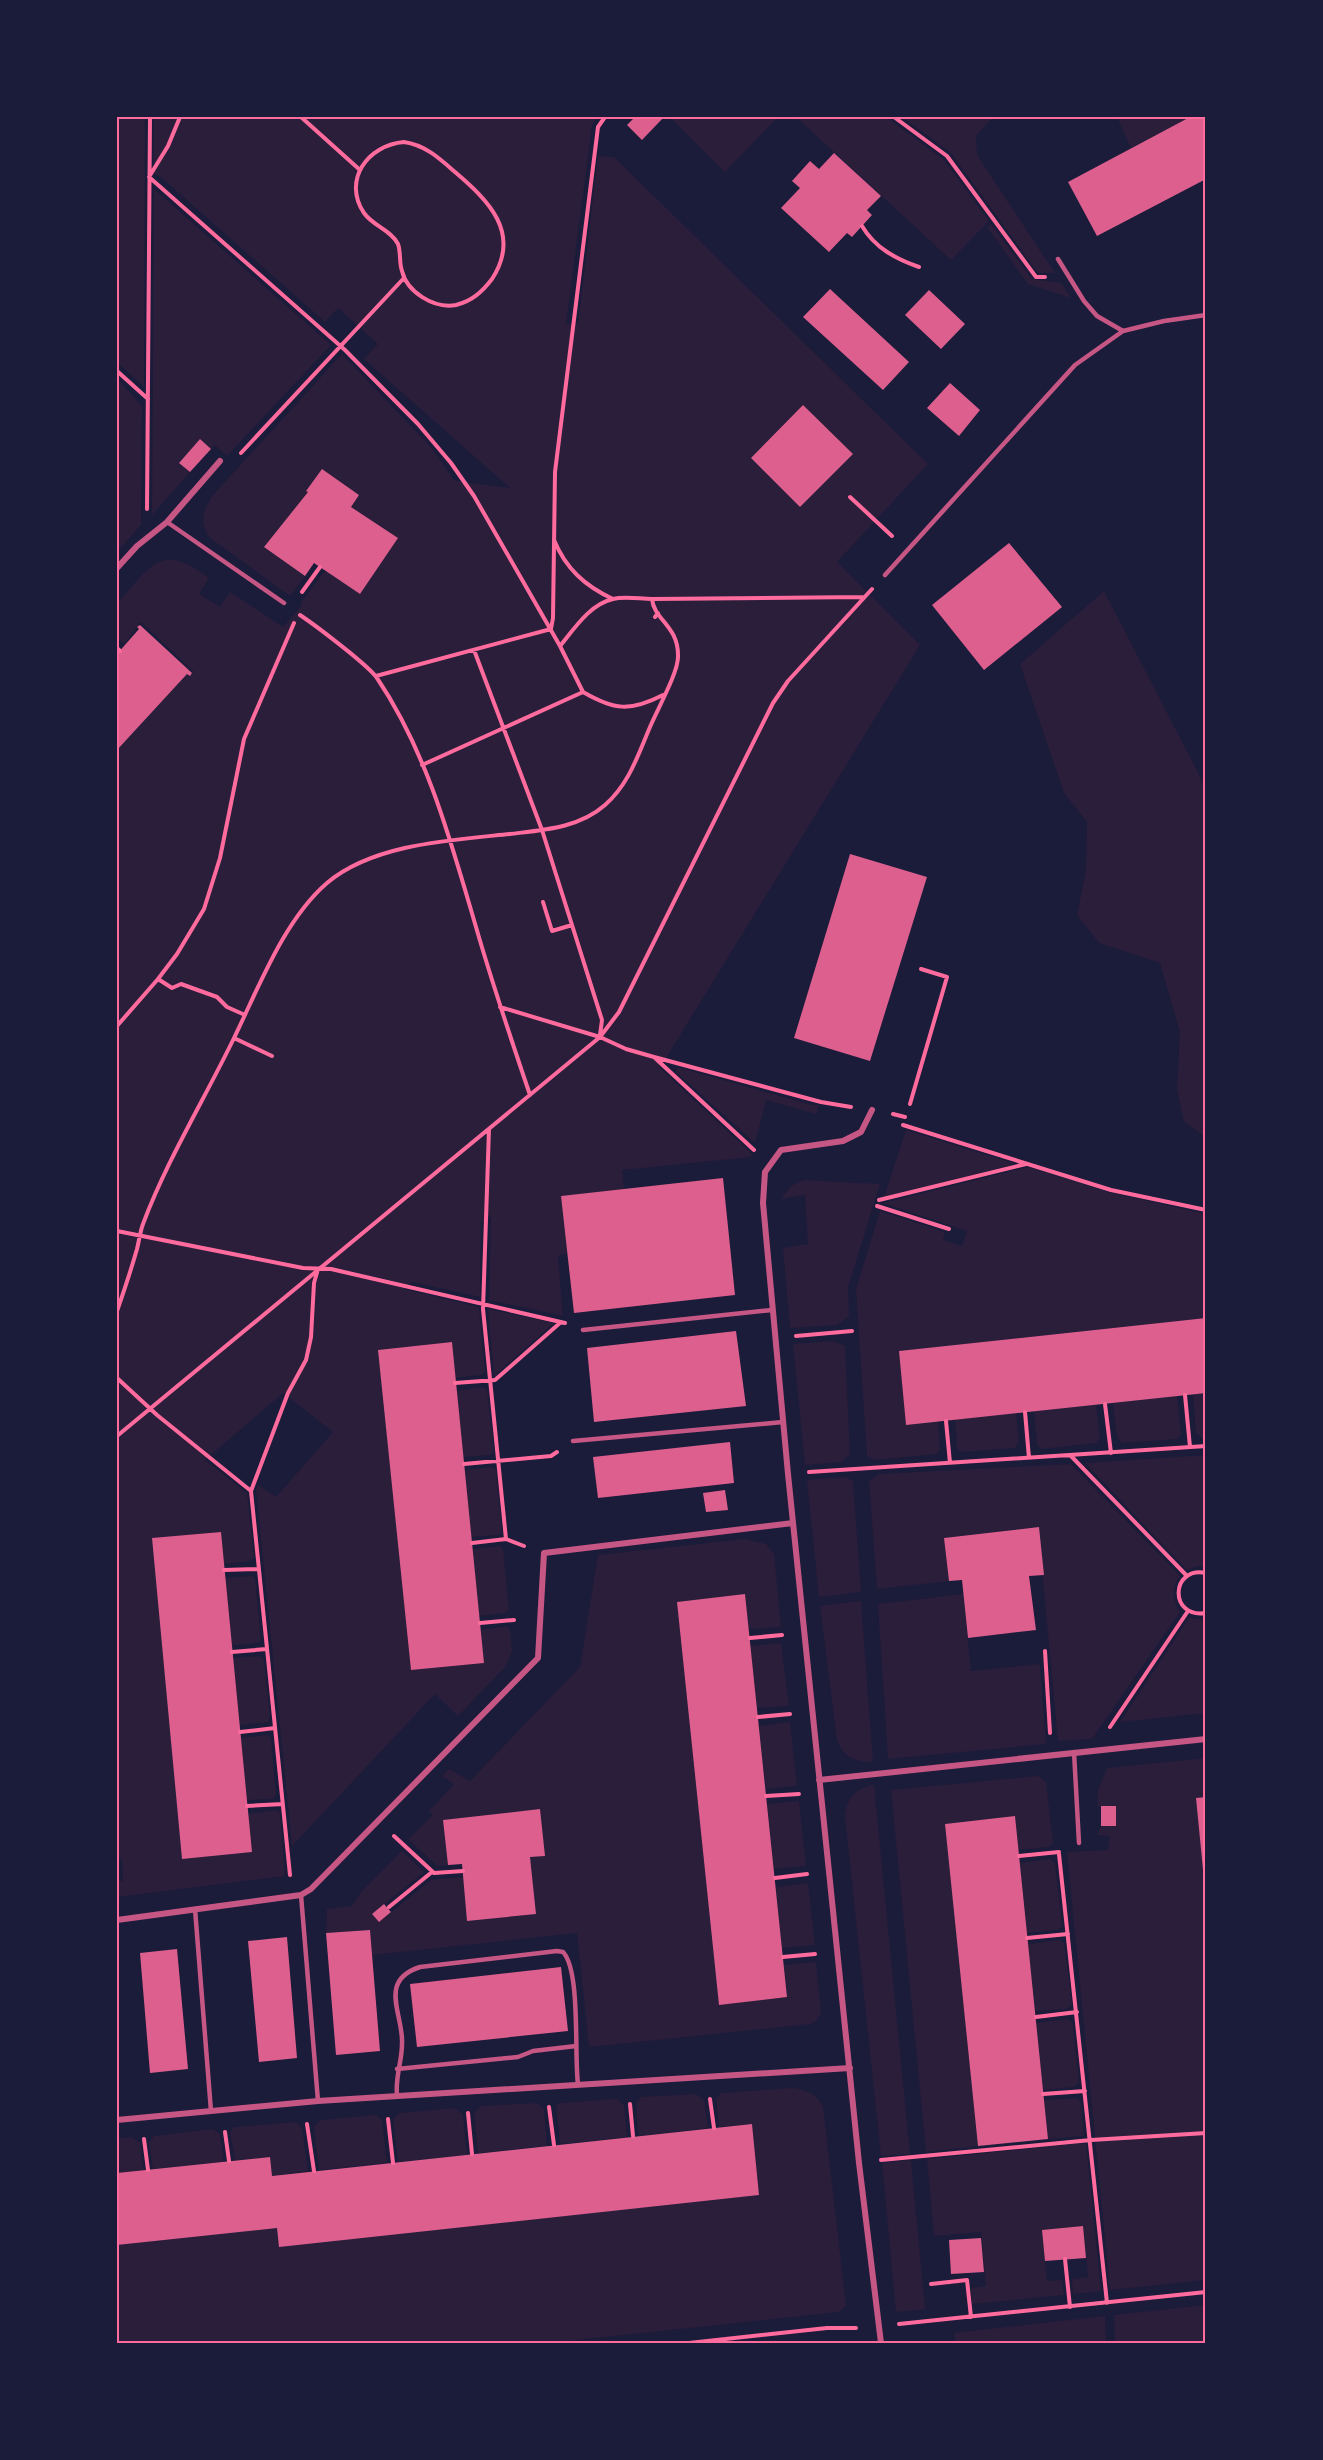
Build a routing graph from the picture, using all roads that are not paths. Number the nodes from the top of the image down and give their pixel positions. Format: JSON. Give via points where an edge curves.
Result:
{"nodes":[{"id":1,"x":1058,"y":259,"type":"dead end"},
{"id":2,"x":1206,"y":315,"type":"edge"},
{"id":3,"x":1123,"y":332,"type":"junction"},
{"id":4,"x":220,"y":461,"type":"road end"},
{"id":5,"x":167,"y":522,"type":"junction"},
{"id":6,"x":117,"y":568,"type":"edge"},
{"id":7,"x":885,"y":575,"type":"road end"},
{"id":8,"x":284,"y":603,"type":"dead end"},
{"id":9,"x":872,"y":1110,"type":"dead end"},
{"id":10,"x":772,"y":1310,"type":"junction"},
{"id":11,"x":583,"y":1330,"type":"road end"},
{"id":12,"x":783,"y":1422,"type":"junction"},
{"id":13,"x":573,"y":1441,"type":"dead end"},
{"id":14,"x":793,"y":1523,"type":"junction"},
{"id":15,"x":1206,"y":1739,"type":"edge"},
{"id":16,"x":1074,"y":1752,"type":"junction"},
{"id":17,"x":819,"y":1780,"type":"junction"},
{"id":18,"x":1079,"y":1843,"type":"road end"},
{"id":19,"x":301,"y":1895,"type":"junction"},
{"id":20,"x":195,"y":1909,"type":"junction"},
{"id":21,"x":117,"y":1920,"type":"edge"},
{"id":22,"x":576,"y":2046,"type":"junction"},
{"id":23,"x":850,"y":2068,"type":"junction"},
{"id":24,"x":397,"y":2069,"type":"junction"},
{"id":25,"x":578,"y":2084,"type":"junction"},
{"id":26,"x":398,"y":2096,"type":"junction"},
{"id":27,"x":318,"y":2101,"type":"junction"},
{"id":28,"x":211,"y":2111,"type":"junction"},
{"id":29,"x":117,"y":2121,"type":"edge"},
{"id":30,"x":881,"y":2343,"type":"edge"}],
"edges":[{"from":1,"to":3,"type":"lane","via":[[1096,316]]},
{"from":2,"to":3,"type":"lane"},
{"from":3,"to":7,"type":"lane","via":[[1075,365]]},
{"from":4,"to":5,"type":"street"},
{"from":5,"to":6,"type":"street"},
{"from":5,"to":8,"type":"lane"},
{"from":9,"to":10,"type":"street","via":[[861,1132],[843,1141],[782,1150],[765,1172],[763,1203]]},
{"from":10,"to":11,"type":"lane"},
{"from":10,"to":12,"type":"street"},
{"from":12,"to":13,"type":"lane"},
{"from":12,"to":14,"type":"street"},
{"from":14,"to":17,"type":"street"},
{"from":14,"to":19,"type":"street","via":[[544,1553],[538,1658]]},
{"from":15,"to":16,"type":"street"},
{"from":16,"to":17,"type":"street"},
{"from":16,"to":18,"type":"lane"},
{"from":17,"to":23,"type":"street"},
{"from":19,"to":20,"type":"street"},
{"from":19,"to":27,"type":"lane"},
{"from":20,"to":21,"type":"street"},
{"from":20,"to":28,"type":"lane"},
{"from":22,"to":24,"type":"lane","via":[[533,2051],[518,2057]]},
{"from":22,"to":24,"type":"lane","via":[[570,1964],[563,1952],[420,1967],[406,1974],[397,1986],[395,2004],[402,2044]]},
{"from":22,"to":25,"type":"lane"},
{"from":23,"to":25,"type":"street"},
{"from":23,"to":30,"type":"street"},
{"from":24,"to":26,"type":"lane"},
{"from":25,"to":26,"type":"street"},
{"from":26,"to":27,"type":"street"},
{"from":27,"to":28,"type":"street"},
{"from":28,"to":29,"type":"street"}]}
